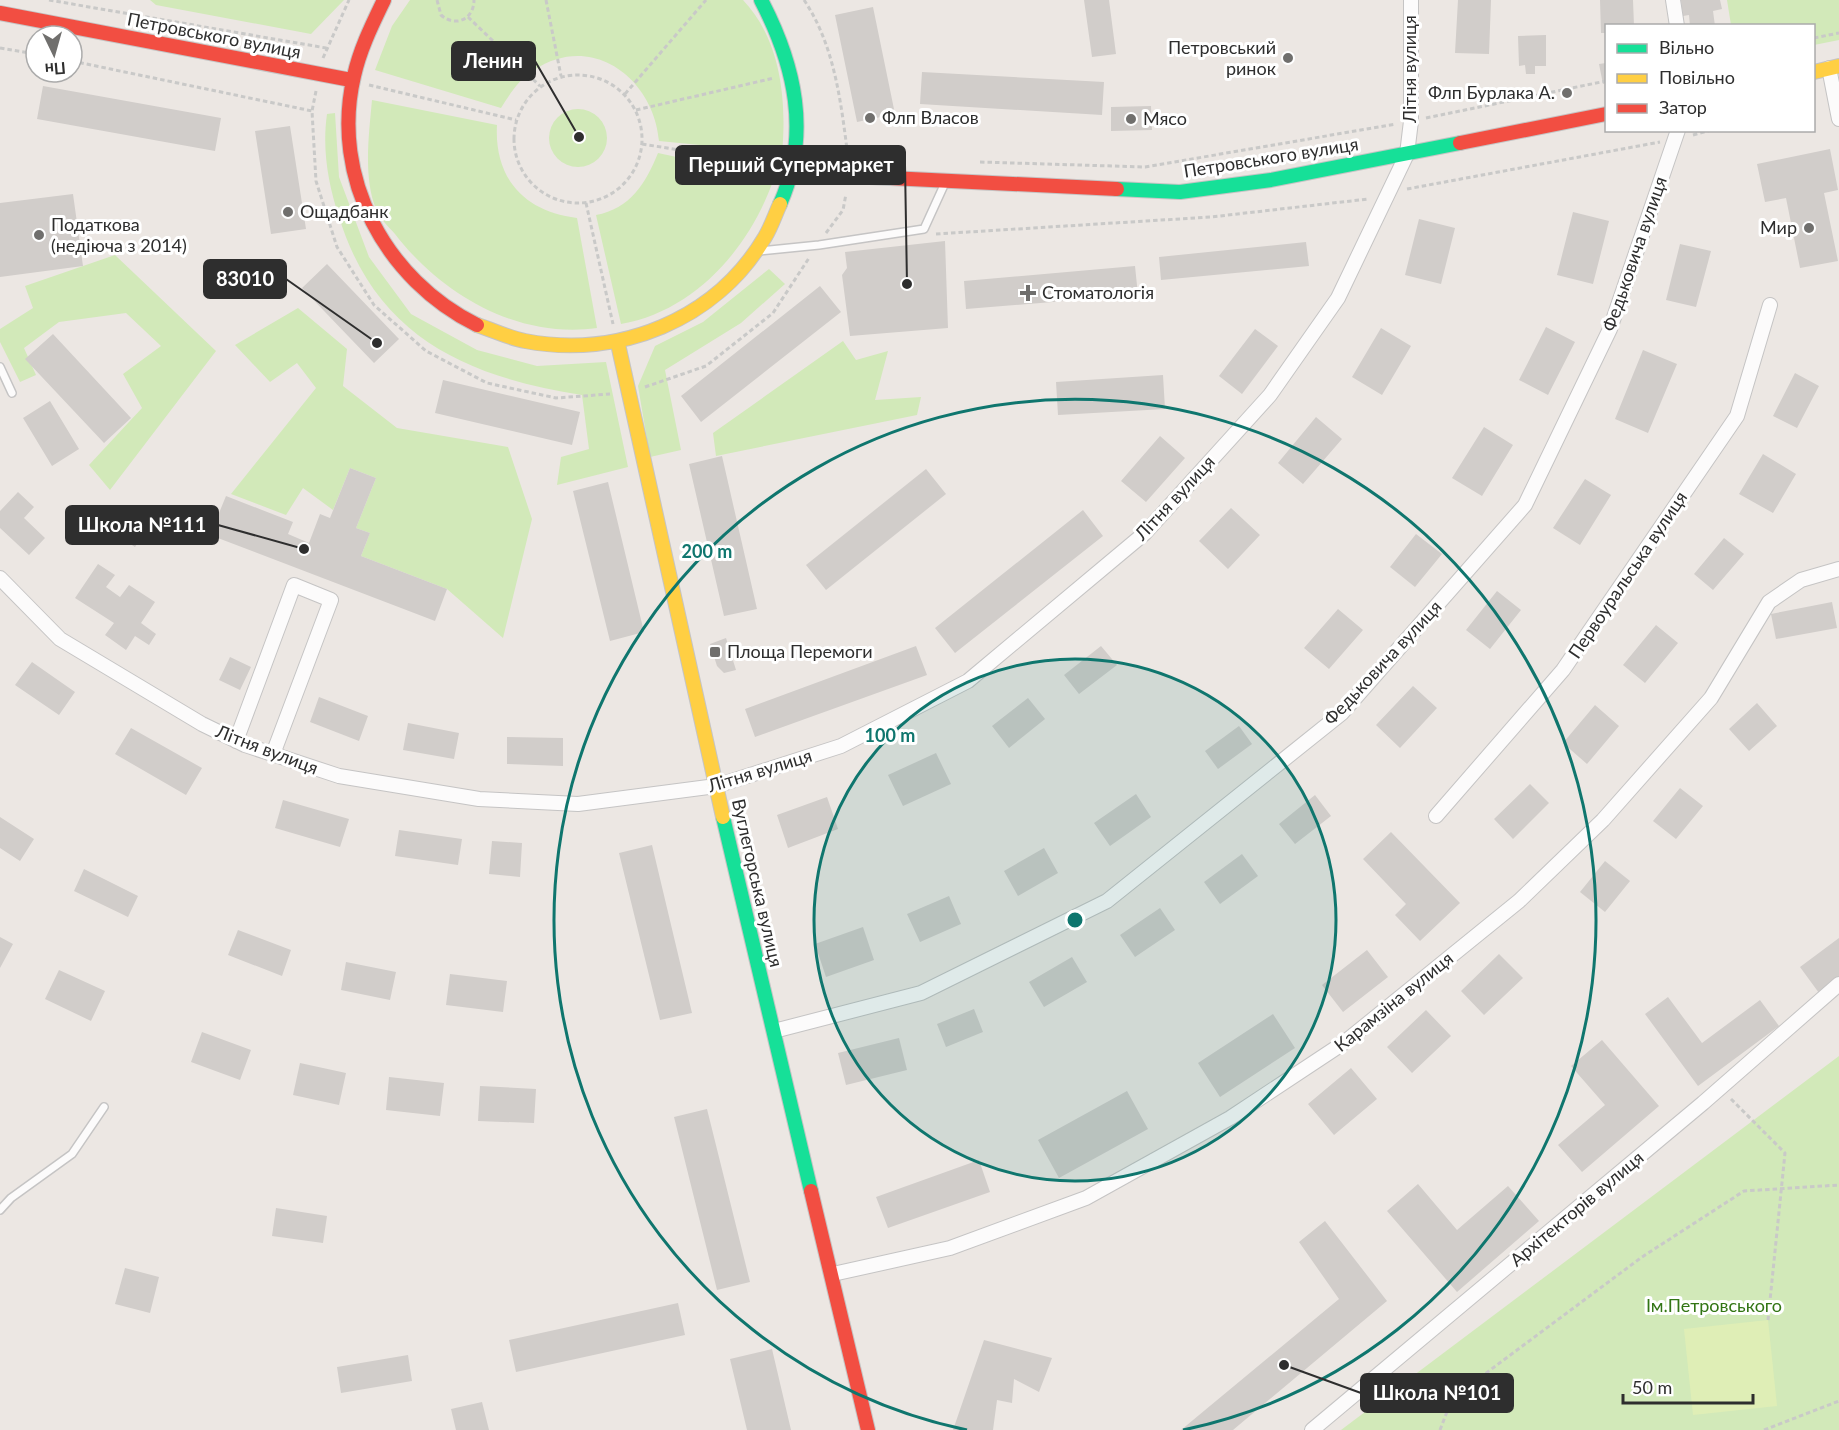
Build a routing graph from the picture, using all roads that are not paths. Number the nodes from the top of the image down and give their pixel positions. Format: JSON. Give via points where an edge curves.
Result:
{"nodes":[{"id":1,"x":384,"y":0,"type":"edge"},
{"id":2,"x":761,"y":0,"type":"edge"},
{"id":3,"x":1411,"y":0,"type":"edge"},
{"id":4,"x":1673,"y":0,"type":"edge"},
{"id":5,"x":0,"y":13,"type":"edge"},
{"id":6,"x":1677,"y":24,"type":"edge"},
{"id":7,"x":1834,"y":67,"type":"edge"},
{"id":8,"x":1815,"y":72,"type":"edge"},
{"id":9,"x":351,"y":80,"type":"junction"},
{"id":10,"x":1605,"y":114,"type":"edge"},
{"id":11,"x":1839,"y":119,"type":"edge"},
{"id":12,"x":1677,"y":132,"type":"edge"},
{"id":13,"x":1407,"y":154,"type":"junction"},
{"id":14,"x":793,"y":168,"type":"junction"},
{"id":15,"x":946,"y":180,"type":"junction"},
{"id":16,"x":756,"y":252,"type":"junction"},
{"id":17,"x":1770,"y":305,"type":"dead end"},
{"id":18,"x":618,"y":344,"type":"junction"},
{"id":19,"x":0,"y":367,"type":"edge"},
{"id":20,"x":12,"y":393,"type":"dead end"},
{"id":21,"x":1839,"y":569,"type":"edge"},
{"id":22,"x":0,"y":578,"type":"edge"},
{"id":23,"x":236,"y":741,"type":"junction"},
{"id":24,"x":273,"y":754,"type":"junction"},
{"id":25,"x":716,"y":786,"type":"junction"},
{"id":26,"x":1436,"y":816,"type":"dead end"},
{"id":27,"x":1839,"y":984,"type":"edge"},
{"id":28,"x":774,"y":1031,"type":"junction"},
{"id":29,"x":104,"y":1107,"type":"dead end"},
{"id":30,"x":0,"y":1210,"type":"edge"},
{"id":31,"x":833,"y":1274,"type":"junction"},
{"id":32,"x":868,"y":1430,"type":"edge"},
{"id":33,"x":1312,"y":1430,"type":"edge"}],
"edges":[{"from":1,"to":9,"type":"main road","via":[[367,31]]},
{"from":2,"to":14,"type":"main road","via":[[780,35],[793,74],[798,121]]},
{"from":3,"to":13,"type":"street","name":"Літня вулиця","via":[[1411,121]]},
{"from":4,"to":6,"type":"street"},
{"from":5,"to":9,"type":"main road","name":"Петровського вулиця"},
{"from":7,"to":8,"type":"main road"},
{"from":7,"to":11,"type":"street"},
{"from":9,"to":18,"type":"main road","via":[[347,123],[354,179],[375,232],[408,278],[453,314],[505,338],[561,348]]},
{"from":10,"to":13,"type":"main road","name":"Петровського вулиця"},
{"from":12,"to":28,"type":"street","name":"Федьковича вулиця","via":[[1610,329],[1525,505],[1342,713],[1107,900],[921,993]]},
{"from":13,"to":15,"type":"main road","name":"Петровського вулиця","via":[[1272,180],[1180,192]]},
{"from":13,"to":25,"type":"street","name":"Літня вулиця","via":[[1338,298],[1270,395],[1144,533],[968,681],[841,746]]},
{"from":14,"to":15,"type":"main road","name":"Петровського вулиця","via":[[849,176]]},
{"from":14,"to":16,"type":"main road","via":[[777,218]]},
{"from":15,"to":16,"type":"lane","via":[[924,229]]},
{"from":16,"to":18,"type":"main road","via":[[713,300],[668,327]]},
{"from":17,"to":26,"type":"street","name":"Первоуральська вулиця","via":[[1737,416],[1563,670]]},
{"from":18,"to":25,"type":"main road","name":"Вуглегорська вулиця"},
{"from":19,"to":20,"type":"lane"},
{"from":21,"to":31,"type":"street","name":"Карамзіна вулиця","via":[[1801,579],[1769,602],[1711,698],[1603,820],[1519,900],[1345,1042],[1230,1118],[1086,1197],[950,1248]]},
{"from":22,"to":23,"type":"street","name":"Літня вулиця","via":[[60,639]]},
{"from":23,"to":24,"type":"street","name":"Літня вулиця"},
{"from":23,"to":24,"type":"street","via":[[294,585],[331,600]]},
{"from":24,"to":25,"type":"street","name":"Літня вулиця","via":[[339,776],[479,799],[578,804]]},
{"from":25,"to":28,"type":"main road","name":"Вуглегорська вулиця"},
{"from":27,"to":33,"type":"street","name":"Архітекторів вулиця"},
{"from":28,"to":31,"type":"main road","name":"Вуглегорська вулиця"},
{"from":29,"to":30,"type":"lane","via":[[72,1155]]},
{"from":31,"to":32,"type":"main road","name":"Вуглегорська вулиця"}]}
